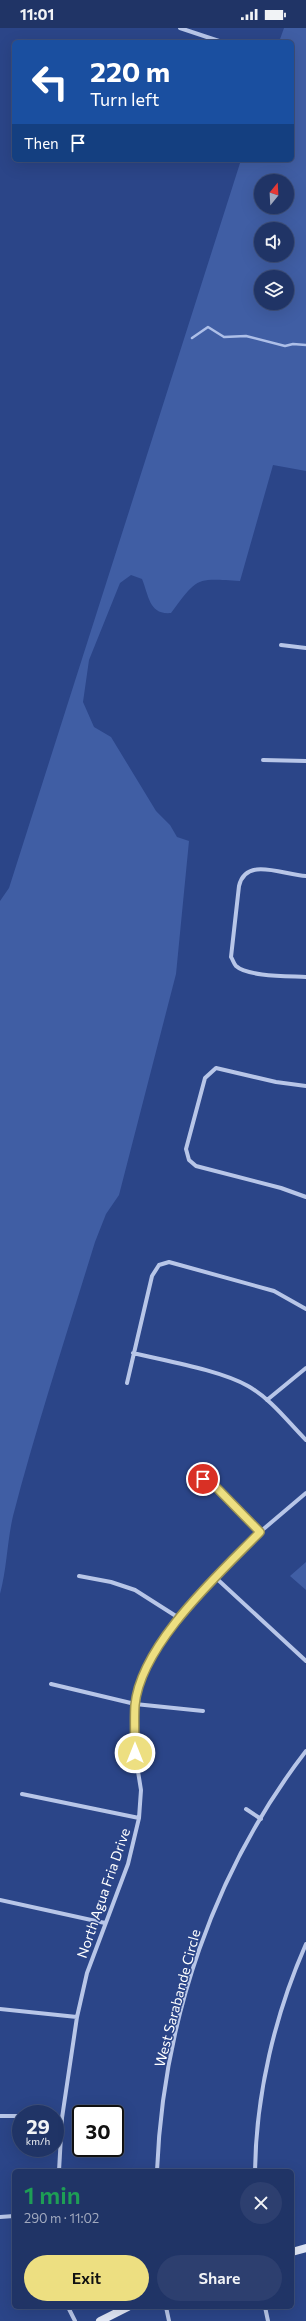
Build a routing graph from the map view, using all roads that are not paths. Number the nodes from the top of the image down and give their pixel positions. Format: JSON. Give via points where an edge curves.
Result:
{"nodes":[{"id":1,"x":180,"y":28,"type":"edge"},
{"id":2,"x":216,"y":40,"type":"edge"},
{"id":3,"x":281,"y":645,"type":"dead end"},
{"id":4,"x":306,"y":648,"type":"edge"},
{"id":5,"x":263,"y":760,"type":"dead end"},
{"id":6,"x":306,"y":761,"type":"edge"},
{"id":7,"x":306,"y":876,"type":"edge"},
{"id":8,"x":306,"y":977,"type":"edge"},
{"id":9,"x":306,"y":1086,"type":"edge"},
{"id":10,"x":306,"y":1197,"type":"edge"},
{"id":11,"x":306,"y":1309,"type":"edge"},
{"id":12,"x":133,"y":1353,"type":"junction"},
{"id":13,"x":306,"y":1368,"type":"edge"},
{"id":14,"x":127,"y":1383,"type":"dead end"},
{"id":15,"x":267,"y":1400,"type":"junction"},
{"id":16,"x":306,"y":1440,"type":"edge"},
{"id":17,"x":193,"y":1474,"type":"dead end"},
{"id":18,"x":306,"y":1493,"type":"edge"},
{"id":19,"x":260,"y":1532,"type":"junction"},
{"id":20,"x":79,"y":1576,"type":"dead end"},
{"id":21,"x":216,"y":1578,"type":"junction"},
{"id":22,"x":179,"y":1618,"type":"junction"},
{"id":23,"x":306,"y":1661,"type":"edge"},
{"id":24,"x":51,"y":1684,"type":"dead end"},
{"id":25,"x":135,"y":1704,"type":"junction"},
{"id":26,"x":203,"y":1711,"type":"dead end"},
{"id":27,"x":306,"y":1751,"type":"edge"},
{"id":28,"x":22,"y":1794,"type":"dead end"},
{"id":29,"x":246,"y":1809,"type":"dead end"},
{"id":30,"x":139,"y":1818,"type":"junction"},
{"id":31,"x":262,"y":1819,"type":"junction"},
{"id":32,"x":0,"y":1900,"type":"edge"},
{"id":33,"x":105,"y":1923,"type":"junction"},
{"id":34,"x":306,"y":1944,"type":"edge"},
{"id":35,"x":0,"y":2010,"type":"edge"},
{"id":36,"x":77,"y":2017,"type":"junction"},
{"id":37,"x":64,"y":2105,"type":"edge"},
{"id":38,"x":0,"y":2116,"type":"edge"},
{"id":39,"x":12,"y":2116,"type":"edge"},
{"id":40,"x":60,"y":2157,"type":"edge"},
{"id":41,"x":59,"y":2169,"type":"edge"},
{"id":42,"x":157,"y":2169,"type":"edge"},
{"id":43,"x":255,"y":2169,"type":"edge"},
{"id":44,"x":12,"y":2216,"type":"edge"},
{"id":45,"x":0,"y":2217,"type":"edge"},
{"id":46,"x":306,"y":2248,"type":"edge"},
{"id":47,"x":294,"y":2251,"type":"edge"},
{"id":48,"x":69,"y":2309,"type":"edge"},
{"id":49,"x":124,"y":2309,"type":"edge"},
{"id":50,"x":166,"y":2309,"type":"edge"},
{"id":51,"x":265,"y":2309,"type":"edge"},
{"id":52,"x":75,"y":2321,"type":"edge"},
{"id":53,"x":100,"y":2321,"type":"edge"},
{"id":54,"x":169,"y":2321,"type":"edge"},
{"id":55,"x":268,"y":2321,"type":"edge"}],
"edges":[{"from":1,"to":2,"type":"street"},
{"from":3,"to":4,"type":"street"},
{"from":5,"to":6,"type":"street"},
{"from":7,"to":8,"type":"street","via":[[258,869],[246,871],[239,886],[231,957],[236,966],[245,970]]},
{"from":9,"to":10,"type":"street","via":[[216,1068],[205,1078],[186,1148],[189,1160],[196,1166]]},
{"from":11,"to":12,"type":"street","via":[[274,1291],[169,1262],[159,1265],[152,1276]]},
{"from":12,"to":14,"type":"street"},
{"from":12,"to":15,"type":"street","via":[[225,1376],[247,1385]]},
{"from":13,"to":15,"type":"street"},
{"from":15,"to":16,"type":"street"},
{"from":17,"to":19,"type":"street","via":[[213,1484]]},
{"from":18,"to":19,"type":"street","name":"North Agua Fria Drive"},
{"from":19,"to":21,"type":"street","name":"North Agua Fria Drive"},
{"from":20,"to":22,"type":"street","via":[[135,1590]]},
{"from":21,"to":22,"type":"street","name":"North Agua Fria Drive"},
{"from":21,"to":23,"type":"street"},
{"from":22,"to":25,"type":"street","name":"North Agua Fria Drive","via":[[152,1658]]},
{"from":24,"to":25,"type":"street"},
{"from":25,"to":26,"type":"street"},
{"from":25,"to":30,"type":"street","name":"North Agua Fria Drive","via":[[135,1753],[141,1790]]},
{"from":27,"to":31,"type":"street","name":"West Sarabande Circle"},
{"from":28,"to":30,"type":"street"},
{"from":29,"to":31,"type":"street"},
{"from":30,"to":33,"type":"street","name":"North Agua Fria Drive","via":[[128,1864]]},
{"from":31,"to":42,"type":"street","name":"West Sarabande Circle","via":[[238,1856],[212,1913],[195,1963],[172,2046],[159,2125]]},
{"from":32,"to":33,"type":"street"},
{"from":33,"to":36,"type":"street","name":"North Agua Fria Drive","via":[[87,1973]]},
{"from":34,"to":43,"type":"street","via":[[282,2007],[270,2050],[262,2092]]},
{"from":35,"to":36,"type":"street"},
{"from":36,"to":37,"type":"street","name":"North Agua Fria Drive"},
{"from":38,"to":39,"type":"street"},
{"from":40,"to":41,"type":"street","name":"North Agua Fria Drive"},
{"from":44,"to":45,"type":"street"},
{"from":46,"to":47,"type":"street"},
{"from":48,"to":52,"type":"street"},
{"from":49,"to":53,"type":"street"},
{"from":50,"to":54,"type":"street"},
{"from":51,"to":55,"type":"street"}]}
